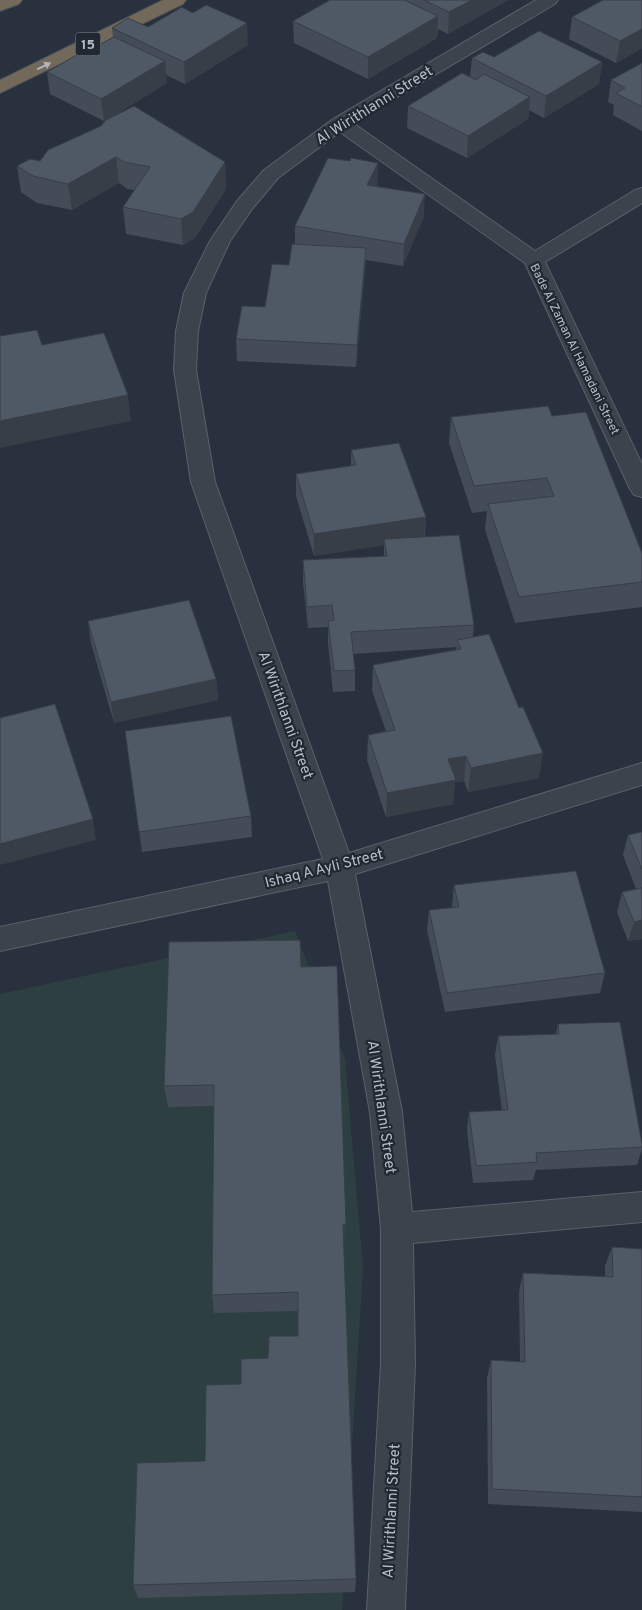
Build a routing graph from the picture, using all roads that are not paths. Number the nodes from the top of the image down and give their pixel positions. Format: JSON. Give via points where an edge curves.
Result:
{"nodes":[{"id":1,"x":13,"y":0,"type":"edge"},
{"id":2,"x":177,"y":0,"type":"edge"},
{"id":3,"x":549,"y":0,"type":"edge"},
{"id":4,"x":0,"y":6,"type":"edge"},
{"id":5,"x":0,"y":87,"type":"edge"},
{"id":6,"x":340,"y":123,"type":"junction"},
{"id":7,"x":642,"y":194,"type":"edge"},
{"id":8,"x":534,"y":260,"type":"junction"},
{"id":9,"x":642,"y":489,"type":"edge"},
{"id":10,"x":642,"y":774,"type":"edge"},
{"id":11,"x":340,"y":867,"type":"junction"},
{"id":12,"x":0,"y":939,"type":"edge"},
{"id":13,"x":642,"y":1207,"type":"edge"},
{"id":14,"x":397,"y":1229,"type":"junction"},
{"id":15,"x":386,"y":1610,"type":"edge"}],
"edges":[{"from":1,"to":4,"type":"highway"},
{"from":5,"to":2,"type":"highway","number":"15","one_way":true},
{"from":3,"to":6,"type":"street","name":"Al Wirithlanni Street"},
{"from":6,"to":8,"type":"street","name":"Bade Al Zaman Al Hamadani Street"},
{"from":6,"to":11,"type":"street","name":"Al Wirithlanni Street","via":[[271,174],[244,204],[220,241],[195,293],[186,331],[185,370],[203,482]]},
{"from":7,"to":8,"type":"street"},
{"from":8,"to":9,"type":"street","name":"Bade Al Zaman Al Hamadani Street"},
{"from":10,"to":11,"type":"street","name":"Ishaq A Ayli Street"},
{"from":11,"to":12,"type":"street","name":"Ishaq A Ayli Street"},
{"from":11,"to":14,"type":"street","name":"Al Wirithlanni Street","via":[[386,1112]]},
{"from":13,"to":14,"type":"street"},
{"from":14,"to":15,"type":"street","name":"Al Wirithlanni Street","via":[[398,1364]]}]}
